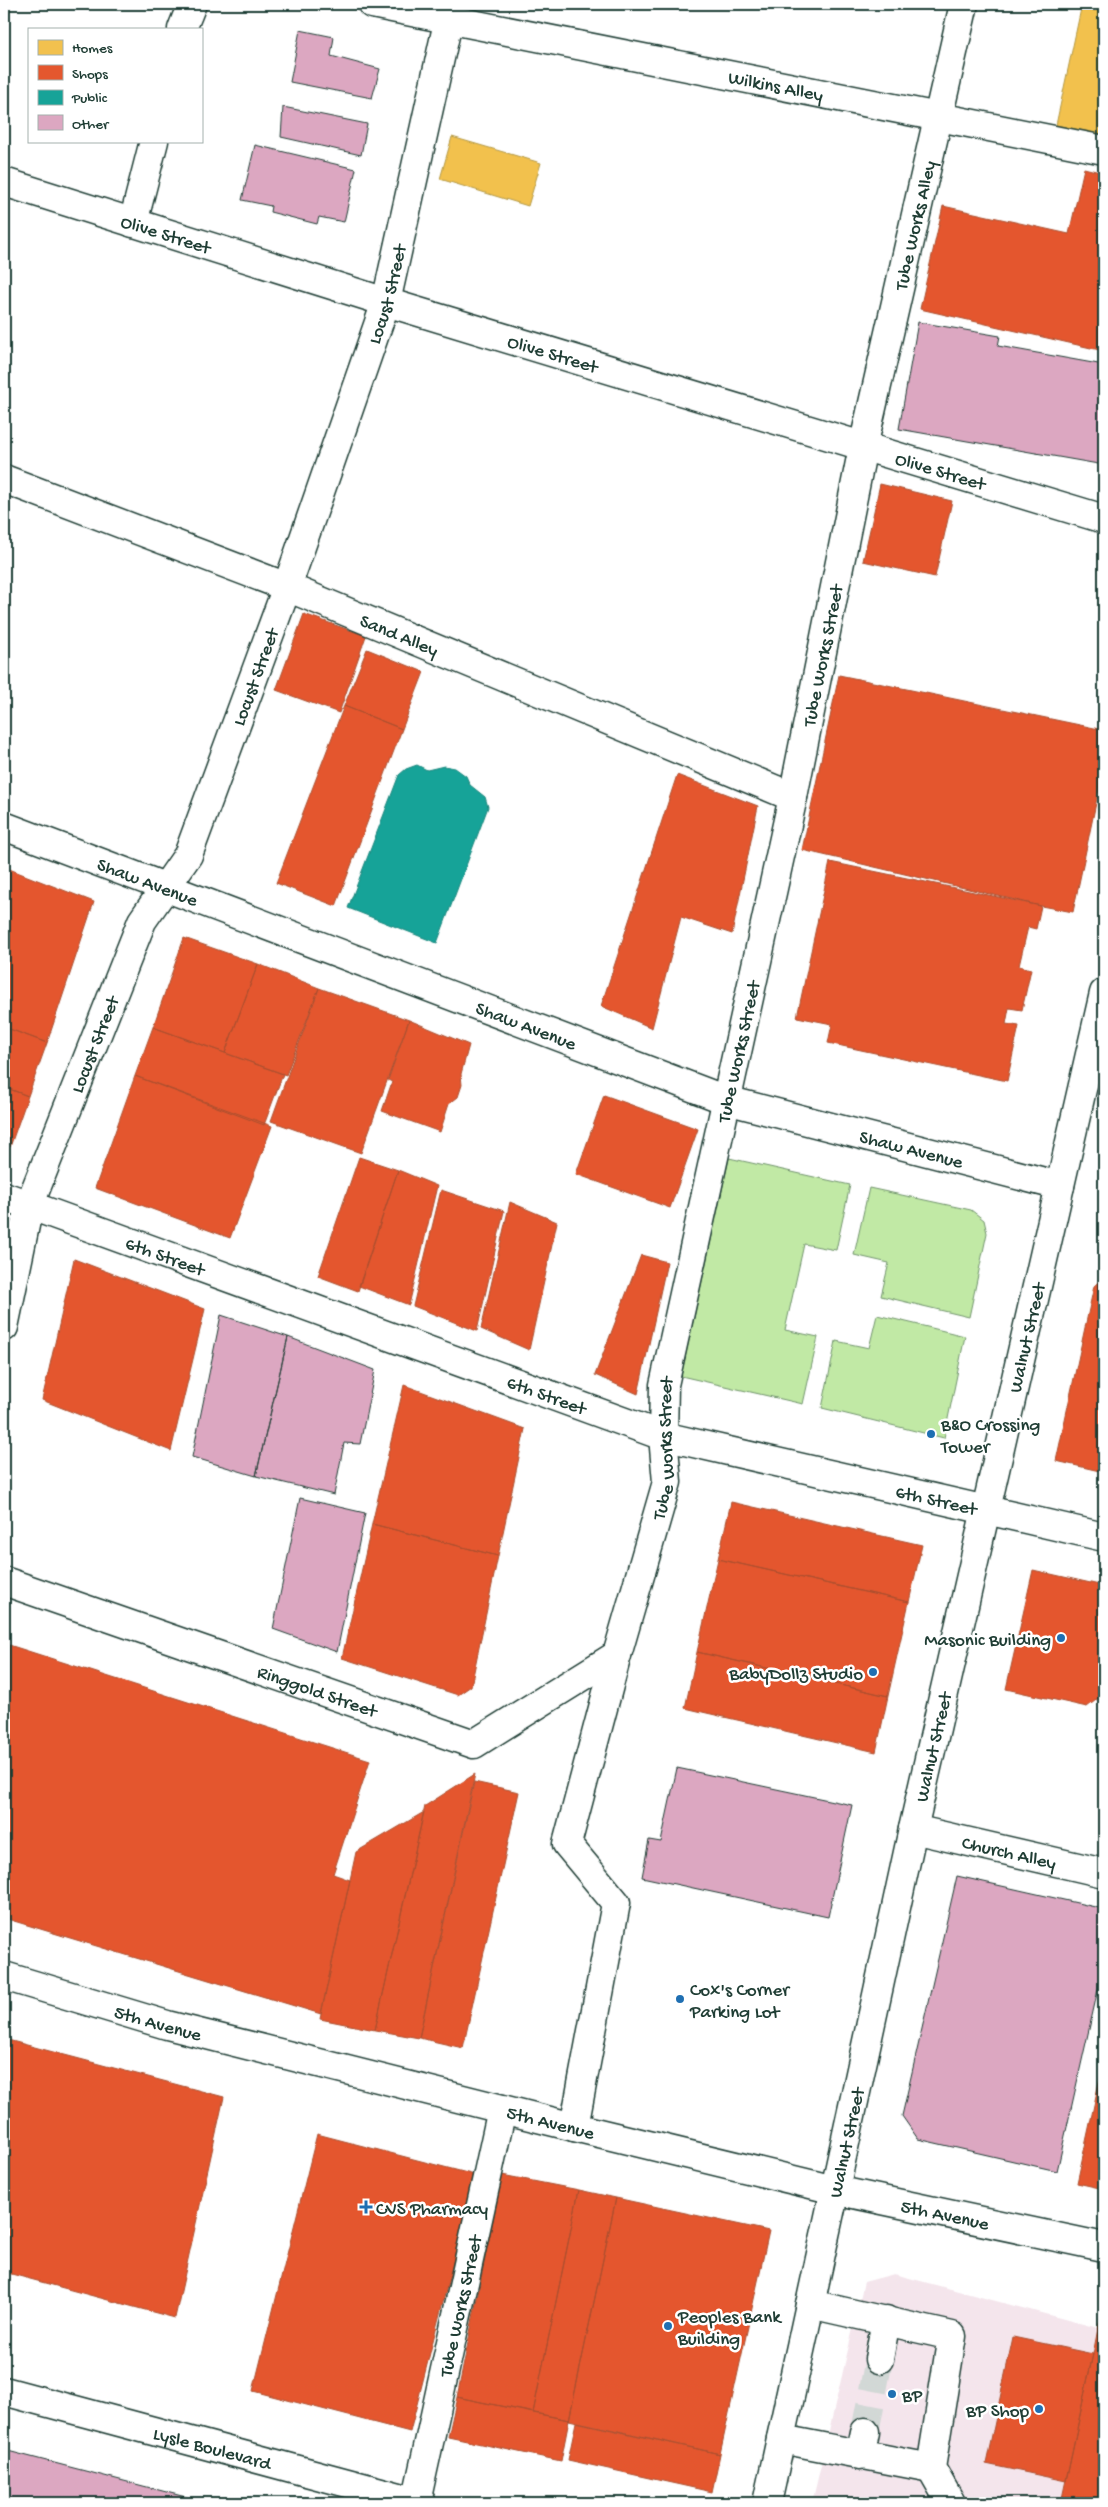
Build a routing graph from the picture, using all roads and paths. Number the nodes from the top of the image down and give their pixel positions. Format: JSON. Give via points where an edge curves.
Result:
{"nodes":[{"id":1,"x":192,"y":4,"type":"edge"},
{"id":2,"x":372,"y":4,"type":"edge"},
{"id":3,"x":964,"y":4,"type":"edge"},
{"id":4,"x":450,"y":11,"type":"edge"},
{"id":5,"x":182,"y":28,"type":"edge"},
{"id":6,"x":939,"y":116,"type":"junction"},
{"id":7,"x":154,"y":142,"type":"edge"},
{"id":8,"x":1104,"y":150,"type":"edge"},
{"id":9,"x":4,"y":182,"type":"edge"},
{"id":10,"x":133,"y":222,"type":"junction"},
{"id":11,"x":386,"y":302,"type":"junction"},
{"id":12,"x":863,"y":447,"type":"junction"},
{"id":13,"x":4,"y":479,"type":"edge"},
{"id":14,"x":1104,"y":519,"type":"edge"},
{"id":15,"x":287,"y":587,"type":"junction"},
{"id":16,"x":793,"y":797,"type":"junction"},
{"id":17,"x":4,"y":826,"type":"edge"},
{"id":18,"x":164,"y":889,"type":"junction"},
{"id":19,"x":1104,"y":993,"type":"edge"},
{"id":20,"x":726,"y":1100,"type":"junction"},
{"id":21,"x":1060,"y":1186,"type":"junction"},
{"id":22,"x":4,"y":1196,"type":"edge"},
{"id":23,"x":29,"y":1206,"type":"junction"},
{"id":24,"x":4,"y":1327,"type":"edge"},
{"id":25,"x":663,"y":1436,"type":"junction"},
{"id":26,"x":987,"y":1512,"type":"junction"},
{"id":27,"x":1104,"y":1537,"type":"edge"},
{"id":28,"x":4,"y":1581,"type":"edge"},
{"id":29,"x":617,"y":1654,"type":"junction"},
{"id":30,"x":913,"y":1829,"type":"junction"},
{"id":31,"x":1104,"y":1873,"type":"edge"},
{"id":32,"x":4,"y":1976,"type":"edge"},
{"id":33,"x":502,"y":2109,"type":"junction"},
{"id":34,"x":574,"y":2127,"type":"junction"},
{"id":35,"x":835,"y":2190,"type":"junction"},
{"id":36,"x":1104,"y":2247,"type":"edge"},
{"id":37,"x":810,"y":2304,"type":"junction"},
{"id":38,"x":886,"y":2320,"type":"junction"},
{"id":39,"x":879,"y":2359,"type":"tunnel mouth"},
{"id":40,"x":4,"y":2392,"type":"edge"},
{"id":41,"x":781,"y":2439,"type":"junction"},
{"id":42,"x":931,"y":2468,"type":"junction"},
{"id":43,"x":419,"y":2503,"type":"edge"},
{"id":44,"x":767,"y":2503,"type":"edge"},
{"id":45,"x":951,"y":2503,"type":"edge"}],
"edges":[{"from":1,"to":5,"type":"street"},
{"from":2,"to":4,"type":"street","name":"Wilkins Alley"},
{"from":3,"to":6,"type":"street","name":"Tube Works Alley"},
{"from":4,"to":6,"type":"street","name":"Wilkins Alley"},
{"from":4,"to":11,"type":"street","name":"Locust Street"},
{"from":6,"to":8,"type":"street","name":"Wilkins Alley"},
{"from":6,"to":12,"type":"street","name":"Tube Works Alley"},
{"from":7,"to":10,"type":"street"},
{"from":9,"to":10,"type":"street","name":"Olive Street"},
{"from":10,"to":11,"type":"street","name":"Olive Street"},
{"from":11,"to":12,"type":"street","name":"Olive Street"},
{"from":11,"to":15,"type":"street","name":"Locust Street"},
{"from":12,"to":14,"type":"street","name":"Olive Street"},
{"from":12,"to":16,"type":"street","name":"Tube Works Street"},
{"from":13,"to":15,"type":"street","name":"Sand Alley"},
{"from":15,"to":16,"type":"street","name":"Sand Alley"},
{"from":15,"to":18,"type":"street","name":"Locust Street","via":[[188,855]]},
{"from":16,"to":20,"type":"street","name":"Tube Works Street"},
{"from":17,"to":18,"type":"street","name":"Shaw Avenue"},
{"from":18,"to":20,"type":"street","name":"Shaw Avenue"},
{"from":18,"to":23,"type":"street","name":"Locust Street","via":[[142,920]]},
{"from":19,"to":21,"type":"street","name":"Walnut Street"},
{"from":20,"to":21,"type":"street","name":"Shaw Avenue"},
{"from":20,"to":25,"type":"street","name":"Tube Works Street","via":[[664,1385]]},
{"from":21,"to":26,"type":"street","name":"Walnut Street"},
{"from":22,"to":23,"type":"street","name":"6th Street"},
{"from":23,"to":24,"type":"street","name":"Locust Street"},
{"from":23,"to":25,"type":"street","name":"6th Street"},
{"from":25,"to":26,"type":"street","name":"6th Street"},
{"from":25,"to":29,"type":"street","name":"Tube Works Street","via":[[667,1482]]},
{"from":26,"to":27,"type":"street","name":"6th Street"},
{"from":26,"to":30,"type":"street","name":"Walnut Street"},
{"from":28,"to":29,"type":"street","name":"Ringgold Street","via":[[474,1744]]},
{"from":29,"to":34,"type":"street","name":"Tube Works Street","via":[[567,1844],[616,1902]]},
{"from":30,"to":31,"type":"street","name":"Church Alley"},
{"from":30,"to":35,"type":"street","name":"Walnut Street"},
{"from":32,"to":33,"type":"street","name":"5th Avenue","via":[[167,2025]]},
{"from":33,"to":34,"type":"street","name":"5th Avenue"},
{"from":33,"to":43,"type":"street","name":"Tube Works Street"},
{"from":34,"to":35,"type":"street","name":"5th Avenue"},
{"from":35,"to":36,"type":"street","name":"5th Avenue"},
{"from":35,"to":37,"type":"street","name":"Walnut Street"},
{"from":37,"to":38,"type":"street"},
{"from":37,"to":41,"type":"street","name":"Walnut Street"},
{"from":38,"to":39,"type":"street"},
{"from":38,"to":42,"type":"street","via":[[952,2336]]},
{"from":40,"to":43,"type":"street","name":"Lysle Boulevard"},
{"from":41,"to":42,"type":"street","via":[[862,2444]]},
{"from":41,"to":44,"type":"street","name":"Walnut Street"},
{"from":42,"to":45,"type":"street"}]}
